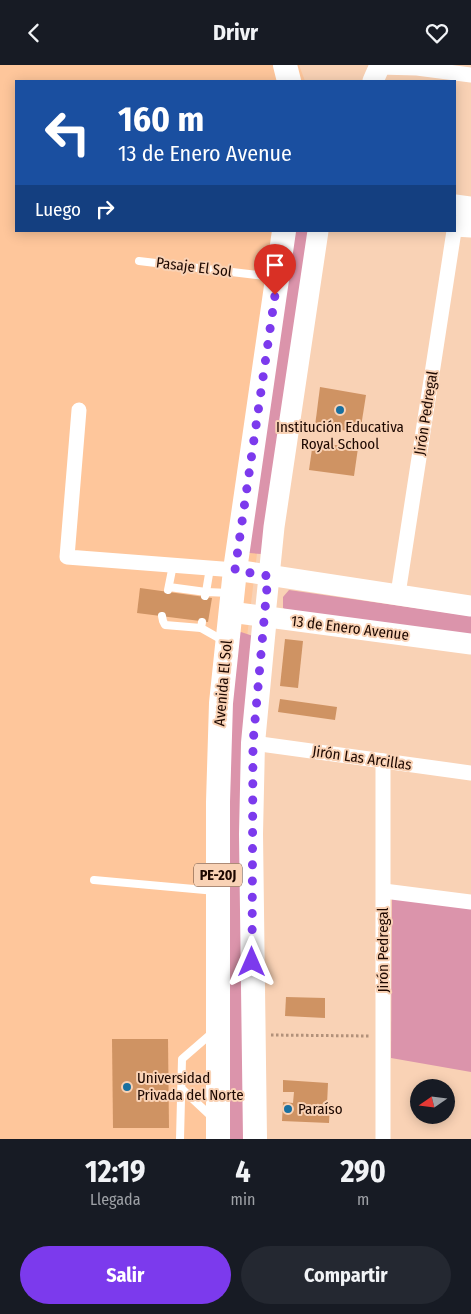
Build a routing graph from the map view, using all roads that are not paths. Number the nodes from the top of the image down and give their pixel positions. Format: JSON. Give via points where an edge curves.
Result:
{"nodes":[{"id":1,"x":284,"y":65,"type":"edge"},
{"id":2,"x":377,"y":71,"type":"edge"},
{"id":3,"x":471,"y":75,"type":"edge"},
{"id":4,"x":289,"y":80,"type":"edge"},
{"id":5,"x":459,"y":213,"type":"edge"},
{"id":6,"x":471,"y":227,"type":"edge"},
{"id":7,"x":284,"y":232,"type":"edge"},
{"id":8,"x":318,"y":232,"type":"edge"},
{"id":9,"x":454,"y":232,"type":"edge"},
{"id":10,"x":139,"y":261,"type":"dead end"},
{"id":11,"x":278,"y":277,"type":"junction"},
{"id":12,"x":79,"y":410,"type":"dead end"},
{"id":13,"x":173,"y":565,"type":"junction"},
{"id":14,"x":210,"y":568,"type":"junction"},
{"id":15,"x":268,"y":576,"type":"junction"},
{"id":16,"x":232,"y":591,"type":"junction"},
{"id":17,"x":206,"y":595,"type":"junction"},
{"id":18,"x":398,"y":595,"type":"junction"},
{"id":19,"x":471,"y":605,"type":"edge"},
{"id":20,"x":162,"y":616,"type":"dead end"},
{"id":21,"x":265,"y":616,"type":"junction"},
{"id":22,"x":227,"y":643,"type":"junction"},
{"id":23,"x":471,"y":644,"type":"edge"},
{"id":24,"x":253,"y":743,"type":"junction"},
{"id":25,"x":383,"y":761,"type":"junction"},
{"id":26,"x":471,"y":773,"type":"edge"},
{"id":27,"x":94,"y":880,"type":"dead end"},
{"id":28,"x":384,"y":891,"type":"junction"},
{"id":29,"x":218,"y":892,"type":"junction"},
{"id":30,"x":471,"y":902,"type":"edge"},
{"id":31,"x":218,"y":1029,"type":"junction"},
{"id":32,"x":182,"y":1089,"type":"junction"},
{"id":33,"x":218,"y":1131,"type":"edge"},
{"id":34,"x":180,"y":1139,"type":"edge"},
{"id":35,"x":255,"y":1139,"type":"edge"},
{"id":36,"x":383,"y":1139,"type":"edge"}],
"edges":[{"from":1,"to":4,"type":"main road"},
{"from":2,"to":3,"type":"street","via":[[416,68]]},
{"from":5,"to":6,"type":"main road"},
{"from":7,"to":11,"type":"main road","name":"Avenida El Sol","number":"PE-20J"},
{"from":8,"to":15,"type":"main road","number":"PE-20J"},
{"from":9,"to":18,"type":"street","name":"Jirón Pedregal"},
{"from":10,"to":11,"type":"lane","name":"Pasaje El Sol"},
{"from":11,"to":16,"type":"main road","name":"Avenida El Sol","number":"PE-20J"},
{"from":12,"to":13,"type":"street","via":[[67,557]]},
{"from":13,"to":14,"type":"street"},
{"from":13,"to":17,"type":"lane","via":[[168,590]]},
{"from":14,"to":16,"type":"street"},
{"from":14,"to":17,"type":"lane"},
{"from":15,"to":16,"type":"main road"},
{"from":15,"to":18,"type":"main road"},
{"from":15,"to":21,"type":"main road","number":"PE-20J"},
{"from":16,"to":17,"type":"lane"},
{"from":16,"to":21,"type":"main road","name":"13 de Enero Avenue"},
{"from":16,"to":22,"type":"main road","name":"Avenida El Sol","number":"PE-20J"},
{"from":18,"to":19,"type":"main road"},
{"from":20,"to":22,"type":"lane","via":[[165,625],[202,625]]},
{"from":21,"to":23,"type":"main road","name":"13 de Enero Avenue"},
{"from":21,"to":24,"type":"main road","number":"PE-20J"},
{"from":22,"to":29,"type":"main road","name":"Avenida El Sol","number":"PE-20J","via":[[218,747]]},
{"from":24,"to":25,"type":"street","name":"Jirón Las Arcillas"},
{"from":24,"to":35,"type":"main road","number":"PE-20J"},
{"from":25,"to":26,"type":"street","name":"Jirón Las Arcillas"},
{"from":25,"to":28,"type":"street","name":"Jirón Pedregal"},
{"from":27,"to":29,"type":"lane"},
{"from":28,"to":30,"type":"street"},
{"from":28,"to":36,"type":"street","name":"Jirón Pedregal"},
{"from":29,"to":31,"type":"main road","name":"Avenida El Sol","number":"PE-20J"},
{"from":31,"to":32,"type":"lane","via":[[182,1059]]},
{"from":31,"to":33,"type":"main road","name":"Avenida El Sol","number":"PE-20J"},
{"from":32,"to":33,"type":"lane"},
{"from":32,"to":34,"type":"lane"}]}
